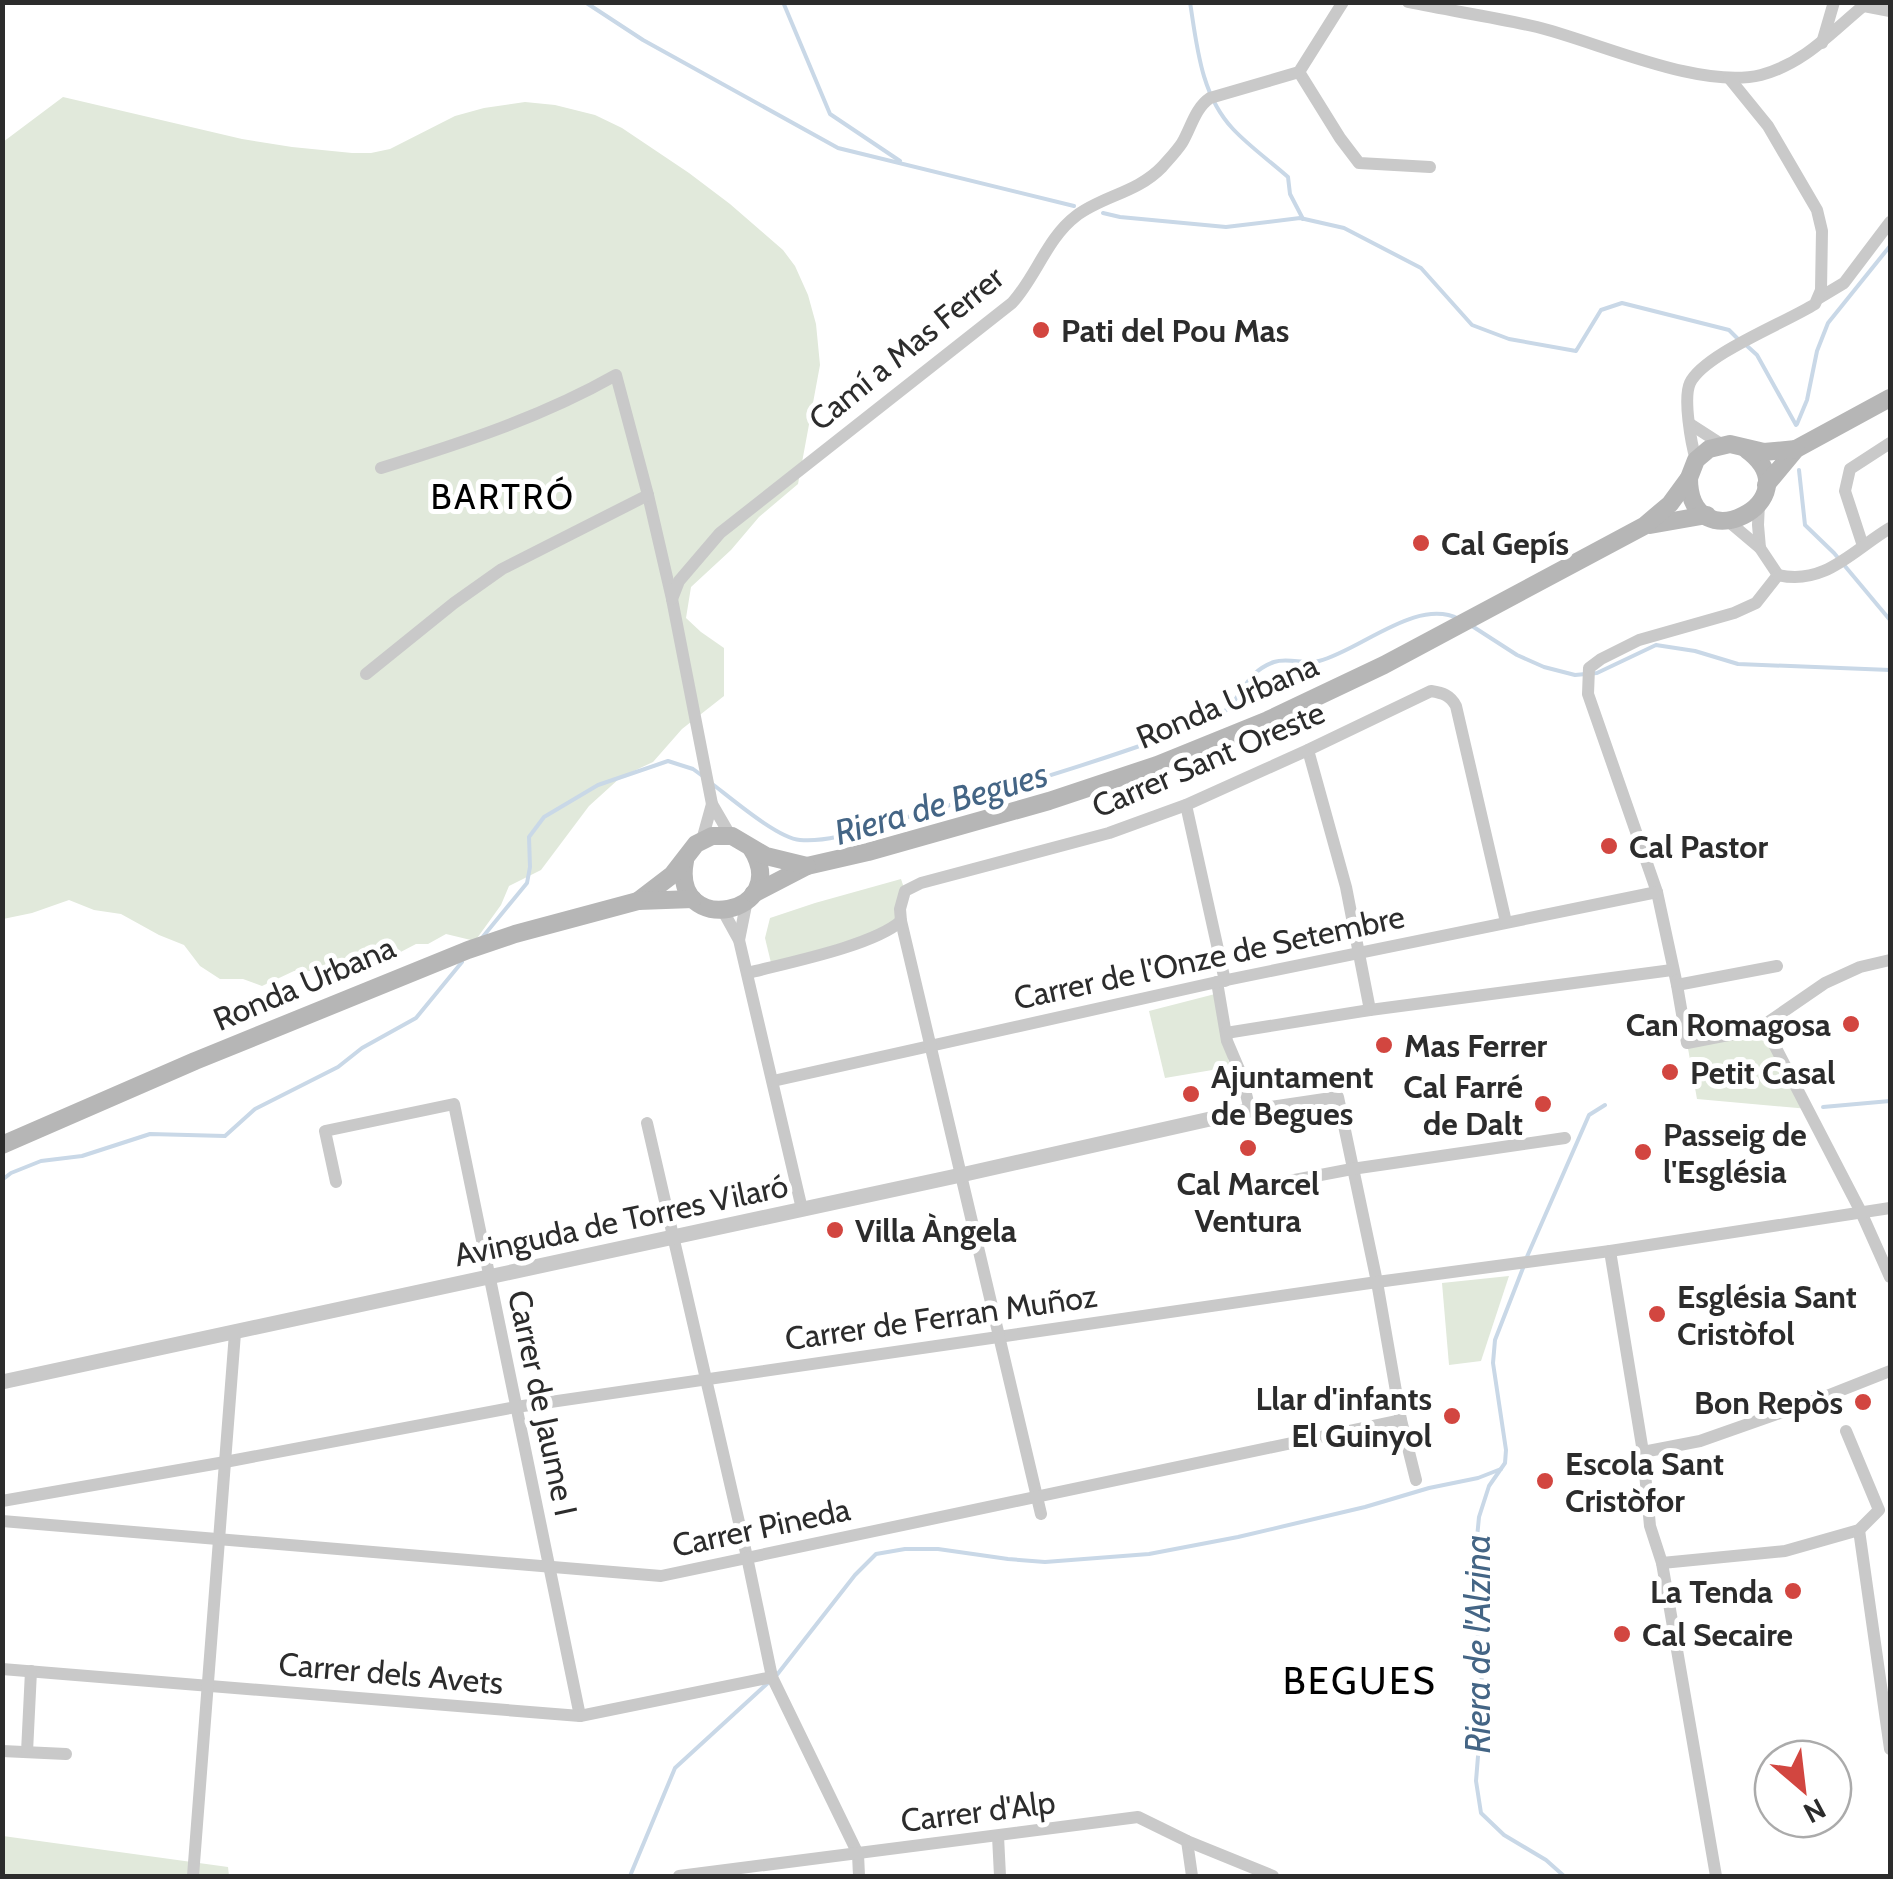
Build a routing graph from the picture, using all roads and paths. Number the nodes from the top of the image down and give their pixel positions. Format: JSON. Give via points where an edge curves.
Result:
{"nodes":[{"id":1,"x":1342,"y":2,"type":"edge"},
{"id":2,"x":1408,"y":2,"type":"edge"},
{"id":3,"x":1834,"y":2,"type":"edge"},
{"id":4,"x":1866,"y":4,"type":"edge"},
{"id":5,"x":1890,"y":11,"type":"edge"},
{"id":6,"x":1821,"y":44,"type":"junction"},
{"id":7,"x":1299,"y":72,"type":"junction"},
{"id":8,"x":1728,"y":78,"type":"junction"},
{"id":9,"x":1430,"y":167,"type":"dead end"},
{"id":10,"x":1890,"y":222,"type":"edge"},
{"id":11,"x":1819,"y":298,"type":"junction"},
{"id":12,"x":1890,"y":398,"type":"edge"},
{"id":13,"x":1690,"y":424,"type":"junction"},
{"id":14,"x":1890,"y":443,"type":"edge"},
{"id":15,"x":1721,"y":444,"type":"junction"},
{"id":16,"x":1796,"y":448,"type":"junction"},
{"id":17,"x":1747,"y":449,"type":"junction"},
{"id":18,"x":381,"y":468,"type":"dead end"},
{"id":19,"x":1692,"y":469,"type":"junction"},
{"id":20,"x":1762,"y":494,"type":"junction"},
{"id":21,"x":648,"y":495,"type":"junction"},
{"id":22,"x":1707,"y":515,"type":"junction"},
{"id":23,"x":1728,"y":520,"type":"junction"},
{"id":24,"x":1644,"y":526,"type":"junction"},
{"id":25,"x":1890,"y":528,"type":"edge"},
{"id":26,"x":1863,"y":546,"type":"junction"},
{"id":27,"x":1760,"y":548,"type":"junction"},
{"id":28,"x":1778,"y":575,"type":"junction"},
{"id":29,"x":672,"y":599,"type":"junction"},
{"id":30,"x":366,"y":674,"type":"dead end"},
{"id":31,"x":1308,"y":750,"type":"junction"},
{"id":32,"x":711,"y":797,"type":"junction"},
{"id":33,"x":1186,"y":805,"type":"junction"},
{"id":34,"x":730,"y":835,"type":"junction"},
{"id":35,"x":702,"y":840,"type":"junction"},
{"id":36,"x":751,"y":848,"type":"junction"},
{"id":37,"x":684,"y":862,"type":"junction"},
{"id":38,"x":807,"y":866,"type":"junction"},
{"id":39,"x":1657,"y":892,"type":"junction"},
{"id":40,"x":750,"y":897,"type":"junction"},
{"id":41,"x":693,"y":899,"type":"junction"},
{"id":42,"x":638,"y":901,"type":"junction"},
{"id":43,"x":723,"y":911,"type":"junction"},
{"id":44,"x":901,"y":921,"type":"junction"},
{"id":45,"x":1506,"y":922,"type":"junction"},
{"id":46,"x":739,"y":940,"type":"junction"},
{"id":47,"x":1358,"y":952,"type":"junction"},
{"id":48,"x":1890,"y":960,"type":"edge"},
{"id":49,"x":1777,"y":966,"type":"dead end"},
{"id":50,"x":748,"y":973,"type":"junction"},
{"id":51,"x":1675,"y":978,"type":"junction"},
{"id":52,"x":1221,"y":981,"type":"junction"},
{"id":53,"x":1370,"y":1010,"type":"junction"},
{"id":54,"x":1764,"y":1026,"type":"junction"},
{"id":55,"x":1226,"y":1033,"type":"junction"},
{"id":56,"x":930,"y":1045,"type":"junction"},
{"id":57,"x":773,"y":1081,"type":"junction"},
{"id":58,"x":1250,"y":1110,"type":"junction"},
{"id":59,"x":647,"y":1123,"type":"dead end"},
{"id":60,"x":1566,"y":1138,"type":"dead end"},
{"id":61,"x":2,"y":1145,"type":"edge"},
{"id":62,"x":1352,"y":1169,"type":"junction"},
{"id":63,"x":961,"y":1175,"type":"junction"},
{"id":64,"x":336,"y":1182,"type":"dead end"},
{"id":65,"x":1252,"y":1188,"type":"dead end"},
{"id":66,"x":1890,"y":1208,"type":"edge"},
{"id":67,"x":802,"y":1209,"type":"junction"},
{"id":68,"x":1861,"y":1212,"type":"junction"},
{"id":69,"x":672,"y":1237,"type":"junction"},
{"id":70,"x":1610,"y":1251,"type":"junction"},
{"id":71,"x":489,"y":1276,"type":"junction"},
{"id":72,"x":1890,"y":1277,"type":"edge"},
{"id":73,"x":1376,"y":1282,"type":"junction"},
{"id":74,"x":235,"y":1333,"type":"junction"},
{"id":75,"x":999,"y":1337,"type":"junction"},
{"id":76,"x":1890,"y":1371,"type":"edge"},
{"id":77,"x":706,"y":1378,"type":"junction"},
{"id":78,"x":2,"y":1382,"type":"edge"},
{"id":79,"x":516,"y":1407,"type":"junction"},
{"id":80,"x":1401,"y":1420,"type":"junction"},
{"id":81,"x":1846,"y":1430,"type":"dead end"},
{"id":82,"x":1643,"y":1452,"type":"junction"},
{"id":83,"x":225,"y":1462,"type":"junction"},
{"id":84,"x":1416,"y":1480,"type":"dead end"},
{"id":85,"x":1037,"y":1498,"type":"junction"},
{"id":86,"x":2,"y":1501,"type":"edge"},
{"id":87,"x":1041,"y":1514,"type":"dead end"},
{"id":88,"x":2,"y":1520,"type":"edge"},
{"id":89,"x":1859,"y":1530,"type":"junction"},
{"id":90,"x":219,"y":1540,"type":"junction"},
{"id":91,"x":747,"y":1557,"type":"junction"},
{"id":92,"x":1662,"y":1563,"type":"junction"},
{"id":93,"x":548,"y":1565,"type":"junction"},
{"id":94,"x":2,"y":1669,"type":"edge"},
{"id":95,"x":32,"y":1671,"type":"junction"},
{"id":96,"x":773,"y":1676,"type":"junction"},
{"id":97,"x":208,"y":1685,"type":"junction"},
{"id":98,"x":580,"y":1716,"type":"junction"},
{"id":99,"x":1890,"y":1750,"type":"edge"},
{"id":100,"x":2,"y":1751,"type":"edge"},
{"id":101,"x":27,"y":1752,"type":"junction"},
{"id":102,"x":66,"y":1754,"type":"dead end"},
{"id":103,"x":998,"y":1836,"type":"junction"},
{"id":104,"x":1187,"y":1841,"type":"junction"},
{"id":105,"x":858,"y":1854,"type":"junction"},
{"id":106,"x":710,"y":1874,"type":"edge"},
{"id":107,"x":193,"y":1876,"type":"edge"},
{"id":108,"x":679,"y":1876,"type":"edge"},
{"id":109,"x":859,"y":1876,"type":"edge"},
{"id":110,"x":1000,"y":1876,"type":"edge"},
{"id":111,"x":1192,"y":1876,"type":"edge"},
{"id":112,"x":1273,"y":1876,"type":"edge"},
{"id":113,"x":1716,"y":1876,"type":"edge"}],
"edges":[{"from":1,"to":7,"type":"street"},
{"from":2,"to":8,"type":"street"},
{"from":3,"to":6,"type":"street"},
{"from":4,"to":5,"type":"street"},
{"from":4,"to":6,"type":"street"},
{"from":6,"to":8,"type":"street","via":[[1780,68]]},
{"from":7,"to":9,"type":"street","via":[[1358,163]]},
{"from":7,"to":29,"type":"street","name":"Camí a Mas Ferrer","via":[[1202,104],[1157,172],[1078,214],[1012,303],[720,533]]},
{"from":8,"to":11,"type":"street","via":[[1768,126],[1812,198],[1822,231]]},
{"from":10,"to":11,"type":"street","via":[[1844,284]]},
{"from":11,"to":13,"type":"street","via":[[1699,370],[1687,392]]},
{"from":12,"to":16,"type":"main road"},
{"from":13,"to":15,"type":"street"},
{"from":13,"to":19,"type":"street"},
{"from":14,"to":26,"type":"street","via":[[1850,470],[1844,491]]},
{"from":15,"to":17,"type":"main road"},
{"from":15,"to":19,"type":"main road","name":"Ronda Urbana"},
{"from":16,"to":17,"type":"main road"},
{"from":16,"to":20,"type":"main road"},
{"from":17,"to":20,"type":"main road","via":[[1762,464]]},
{"from":18,"to":21,"type":"street","via":[[571,400],[616,375]]},
{"from":19,"to":22,"type":"main road","via":[[1692,499]]},
{"from":19,"to":24,"type":"main road","name":"Ronda Urbana","via":[[1670,504]]},
{"from":20,"to":23,"type":"main road","via":[[1746,516]]},
{"from":20,"to":27,"type":"street"},
{"from":21,"to":29,"type":"street"},
{"from":21,"to":30,"type":"street","via":[[502,569]]},
{"from":22,"to":23,"type":"main road","name":"Ronda Urbana"},
{"from":22,"to":24,"type":"main road","name":"Ronda Urbana"},
{"from":23,"to":27,"type":"street"},
{"from":24,"to":38,"type":"main road","name":"Ronda Urbana","via":[[1446,633],[1157,766]]},
{"from":25,"to":26,"type":"street"},
{"from":26,"to":28,"type":"street","via":[[1816,576]]},
{"from":27,"to":28,"type":"street"},
{"from":28,"to":39,"type":"street","via":[[1756,603],[1734,614],[1639,640],[1589,668],[1588,694]]},
{"from":29,"to":32,"type":"street"},
{"from":31,"to":33,"type":"street","name":"Carrer Sant Oreste"},
{"from":31,"to":45,"type":"street","name":"Carrer Sant Oreste","via":[[1430,691],[1452,699]]},
{"from":31,"to":47,"type":"street"},
{"from":32,"to":34,"type":"street"},
{"from":32,"to":35,"type":"street"},
{"from":33,"to":44,"type":"street","name":"Carrer Sant Oreste","via":[[1109,833],[921,883],[905,891]]},
{"from":33,"to":52,"type":"street"},
{"from":34,"to":35,"type":"main road"},
{"from":34,"to":36,"type":"main road"},
{"from":35,"to":37,"type":"main road","name":"Ronda Urbana"},
{"from":36,"to":38,"type":"main road"},
{"from":36,"to":40,"type":"main road","via":[[760,870]]},
{"from":37,"to":41,"type":"main road"},
{"from":37,"to":42,"type":"main road","name":"Ronda Urbana"},
{"from":38,"to":40,"type":"main road","name":"Ronda Urbana"},
{"from":39,"to":45,"type":"street","name":"Carrer de l'Onze de Setembre"},
{"from":39,"to":51,"type":"street"},
{"from":40,"to":43,"type":"main road","name":"Ronda Urbana"},
{"from":40,"to":46,"type":"street"},
{"from":41,"to":42,"type":"main road","name":"Ronda Urbana"},
{"from":41,"to":43,"type":"main road","name":"Ronda Urbana"},
{"from":42,"to":61,"type":"main road","name":"Ronda Urbana","via":[[418,969]]},
{"from":43,"to":46,"type":"street"},
{"from":44,"to":50,"type":"street","via":[[860,941]]},
{"from":44,"to":56,"type":"street"},
{"from":45,"to":47,"type":"street","name":"Carrer de l'Onze de Setembre"},
{"from":46,"to":50,"type":"street"},
{"from":47,"to":52,"type":"street","name":"Carrer de l'Onze de Setembre"},
{"from":47,"to":53,"type":"street"},
{"from":48,"to":54,"type":"street","via":[[1825,983]]},
{"from":49,"to":51,"type":"street"},
{"from":50,"to":57,"type":"street"},
{"from":51,"to":53,"type":"street"},
{"from":51,"to":54,"type":"street","via":[[1687,1043]]},
{"from":52,"to":55,"type":"street"},
{"from":52,"to":56,"type":"street","name":"Carrer de l'Onze de Setembre"},
{"from":53,"to":55,"type":"street"},
{"from":54,"to":68,"type":"street"},
{"from":55,"to":58,"type":"street"},
{"from":56,"to":57,"type":"street","name":"Carrer de l'Onze de Setembre"},
{"from":56,"to":63,"type":"street"},
{"from":57,"to":67,"type":"street"},
{"from":58,"to":62,"type":"street","via":[[1338,1097]]},
{"from":58,"to":63,"type":"street","name":"Avinguda de Torres Vilaró"},
{"from":59,"to":69,"type":"street"},
{"from":60,"to":62,"type":"street"},
{"from":62,"to":65,"type":"street"},
{"from":62,"to":73,"type":"street"},
{"from":63,"to":67,"type":"street","name":"Avinguda de Torres Vilaró"},
{"from":63,"to":75,"type":"street"},
{"from":64,"to":71,"type":"street","name":"Carrer de Jaume I","via":[[325,1131],[454,1104]]},
{"from":66,"to":68,"type":"street","name":"Carrer de Ferran Muñoz"},
{"from":67,"to":69,"type":"street","name":"Avinguda de Torres Vilaró"},
{"from":68,"to":70,"type":"street","name":"Carrer de Ferran Muñoz"},
{"from":68,"to":72,"type":"street"},
{"from":69,"to":71,"type":"street","name":"Avinguda de Torres Vilaró"},
{"from":69,"to":77,"type":"street"},
{"from":70,"to":73,"type":"street","name":"Carrer de Ferran Muñoz"},
{"from":70,"to":82,"type":"street"},
{"from":71,"to":74,"type":"street","name":"Avinguda de Torres Vilaró"},
{"from":71,"to":79,"type":"street","name":"Carrer de Jaume I"},
{"from":73,"to":75,"type":"street","name":"Carrer de Ferran Muñoz"},
{"from":73,"to":80,"type":"street"},
{"from":74,"to":78,"type":"street","name":"Avinguda de Torres Vilaró"},
{"from":74,"to":83,"type":"street"},
{"from":75,"to":77,"type":"street","name":"Carrer de Ferran Muñoz"},
{"from":75,"to":85,"type":"street"},
{"from":76,"to":82,"type":"street","via":[[1700,1441]]},
{"from":77,"to":79,"type":"street","name":"Carrer de Ferran Muñoz"},
{"from":77,"to":91,"type":"street"},
{"from":79,"to":83,"type":"street","name":"Carrer de Ferran Muñoz"},
{"from":79,"to":93,"type":"street","name":"Carrer de Jaume I"},
{"from":80,"to":84,"type":"street"},
{"from":80,"to":85,"type":"street","name":"Carrer Pineda"},
{"from":81,"to":89,"type":"street","via":[[1880,1510]]},
{"from":82,"to":92,"type":"street","via":[[1650,1526]]},
{"from":83,"to":86,"type":"street","name":"Carrer de Ferran Muñoz"},
{"from":83,"to":90,"type":"street"},
{"from":85,"to":87,"type":"street"},
{"from":85,"to":91,"type":"street","name":"Carrer Pineda"},
{"from":88,"to":90,"type":"street","name":"Carrer Pineda"},
{"from":89,"to":92,"type":"street","via":[[1784,1552]]},
{"from":89,"to":99,"type":"street"},
{"from":90,"to":93,"type":"street","name":"Carrer Pineda"},
{"from":90,"to":97,"type":"street"},
{"from":91,"to":93,"type":"street","name":"Carrer Pineda","via":[[661,1576]]},
{"from":91,"to":96,"type":"street"},
{"from":92,"to":113,"type":"street"},
{"from":93,"to":98,"type":"street","name":"Carrer de Jaume I"},
{"from":94,"to":95,"type":"street","name":"Carrer dels Avets"},
{"from":95,"to":97,"type":"street","name":"Carrer dels Avets"},
{"from":95,"to":101,"type":"street"},
{"from":96,"to":98,"type":"street","name":"Carrer dels Avets"},
{"from":96,"to":105,"type":"street"},
{"from":97,"to":98,"type":"street","name":"Carrer dels Avets"},
{"from":97,"to":107,"type":"street"},
{"from":100,"to":101,"type":"street"},
{"from":101,"to":102,"type":"street"},
{"from":103,"to":104,"type":"street","name":"Carrer d'Alp","via":[[1138,1817]]},
{"from":103,"to":105,"type":"street","name":"Carrer d'Alp"},
{"from":103,"to":110,"type":"street"},
{"from":104,"to":111,"type":"street"},
{"from":104,"to":112,"type":"street","name":"Carrer d'Alp"},
{"from":105,"to":106,"type":"street","name":"Carrer d'Alp"},
{"from":105,"to":109,"type":"street"},
{"from":106,"to":108,"type":"street","name":"Carrer d'Alp"}]}
